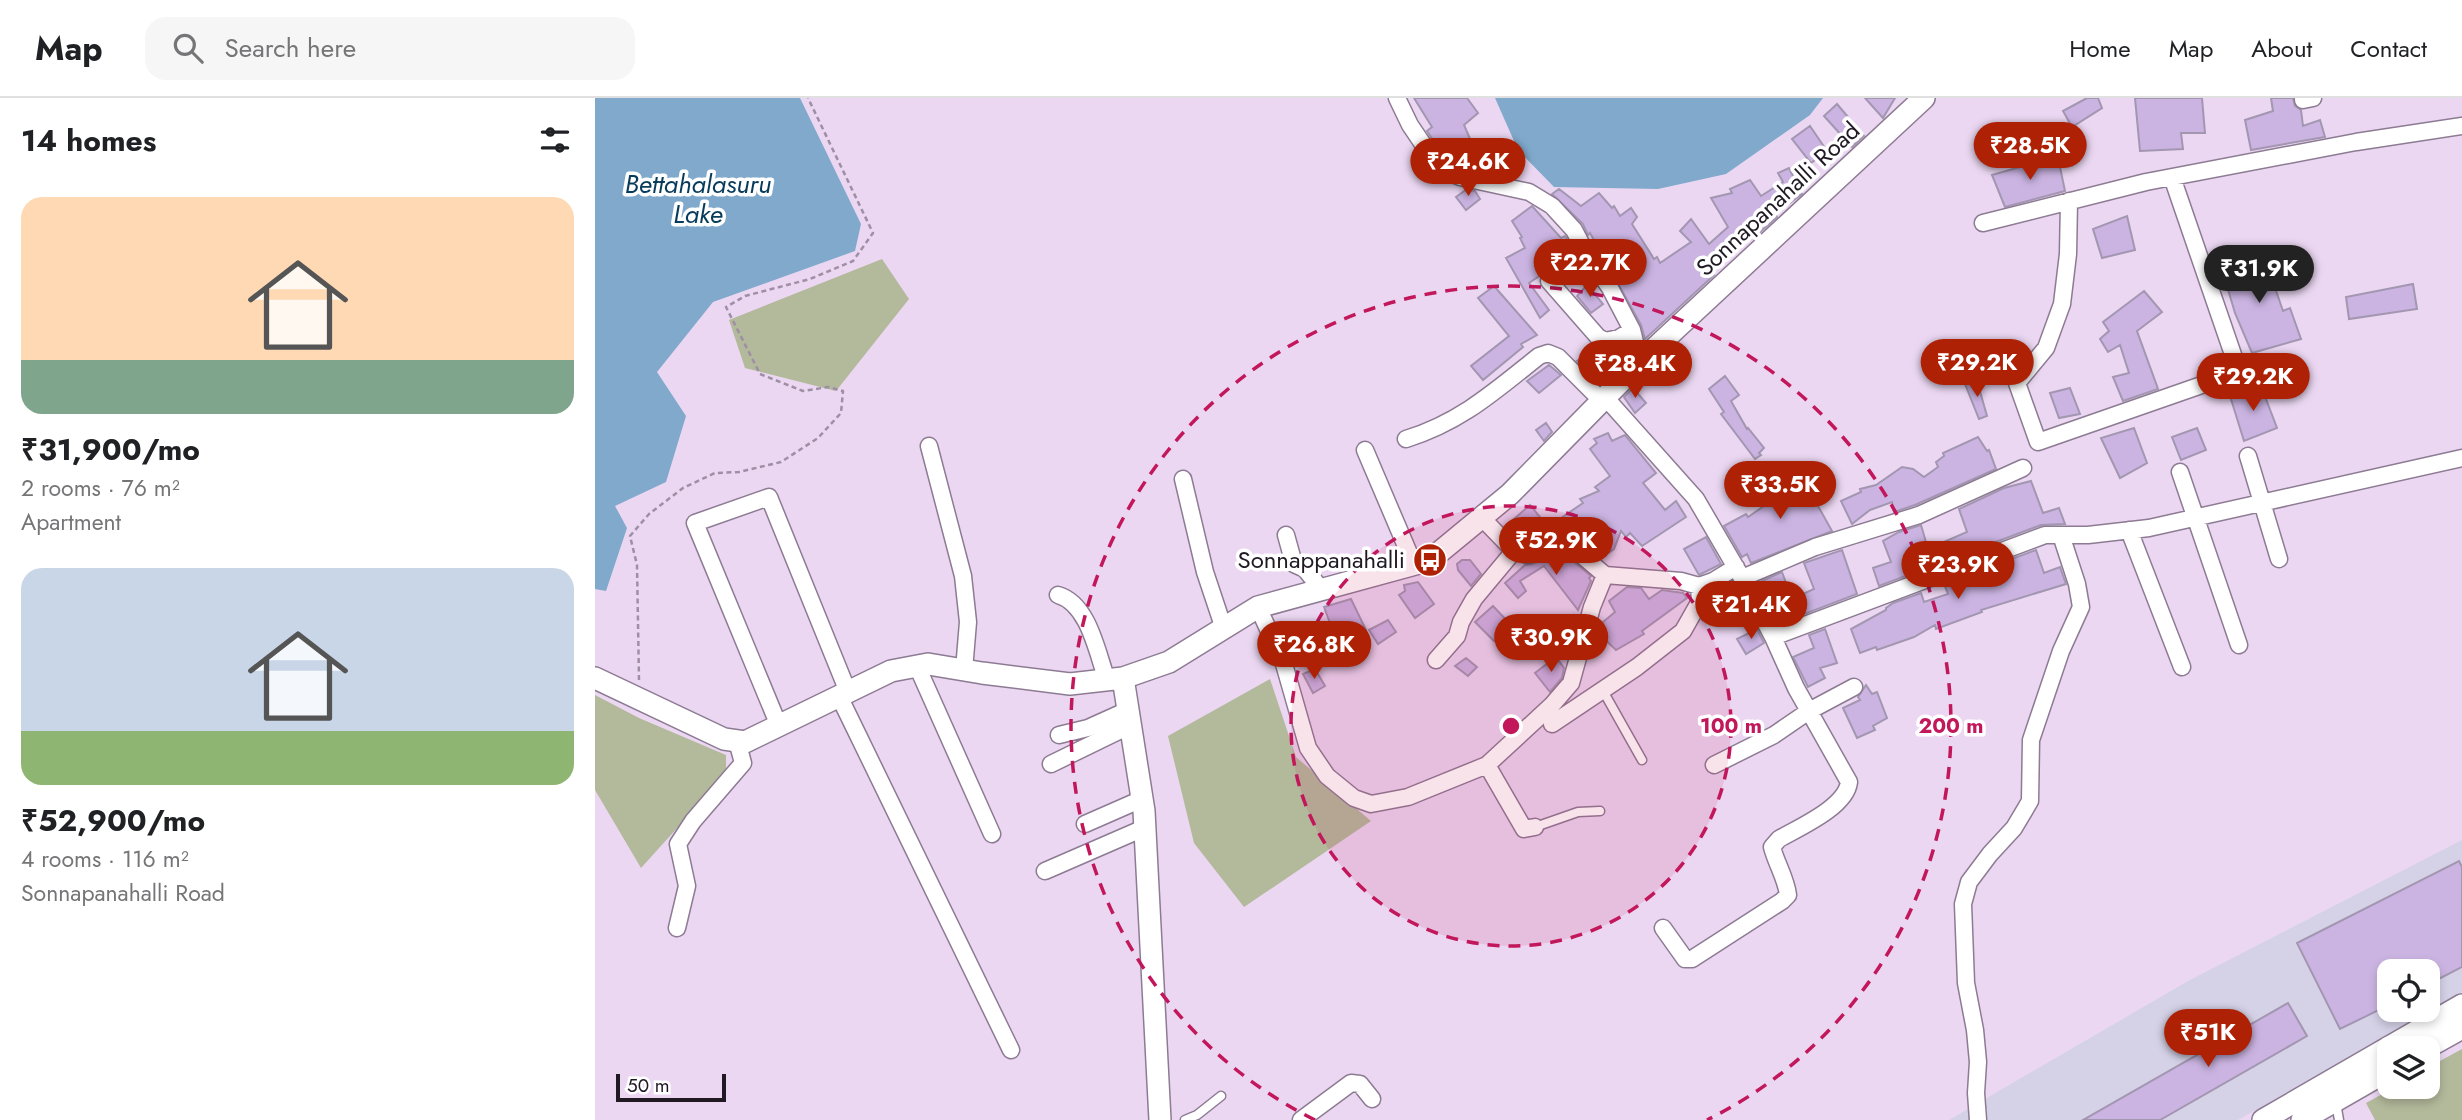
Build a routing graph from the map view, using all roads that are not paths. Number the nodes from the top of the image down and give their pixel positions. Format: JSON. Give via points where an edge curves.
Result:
{"nodes":[{"id":1,"x":1397,"y":98,"type":"edge"},
{"id":2,"x":1924,"y":98,"type":"edge"},
{"id":3,"x":2303,"y":98,"type":"edge"},
{"id":4,"x":2313,"y":98,"type":"edge"},
{"id":5,"x":2462,"y":126,"type":"edge"},
{"id":6,"x":2172,"y":177,"type":"junction"},
{"id":7,"x":2069,"y":201,"type":"junction"},
{"id":8,"x":1983,"y":223,"type":"dead end"},
{"id":9,"x":1549,"y":281,"type":"dead end"},
{"id":10,"x":1632,"y":330,"type":"junction"},
{"id":11,"x":1640,"y":362,"type":"junction"},
{"id":12,"x":1604,"y":399,"type":"junction"},
{"id":13,"x":1406,"y":439,"type":"dead end"},
{"id":14,"x":929,"y":446,"type":"dead end"},
{"id":15,"x":1365,"y":450,"type":"dead end"},
{"id":16,"x":2248,"y":456,"type":"dead end"},
{"id":17,"x":2462,"y":458,"type":"edge"},
{"id":18,"x":2022,"y":468,"type":"dead end"},
{"id":19,"x":2181,"y":472,"type":"dead end"},
{"id":20,"x":1183,"y":479,"type":"dead end"},
{"id":21,"x":2261,"y":502,"type":"junction"},
{"id":22,"x":2196,"y":517,"type":"junction"},
{"id":23,"x":1482,"y":518,"type":"junction"},
{"id":24,"x":2129,"y":530,"type":"junction"},
{"id":25,"x":2061,"y":535,"type":"junction"},
{"id":26,"x":1286,"y":536,"type":"dead end"},
{"id":27,"x":1514,"y":551,"type":"junction"},
{"id":28,"x":2280,"y":559,"type":"dead end"},
{"id":29,"x":1414,"y":565,"type":"junction"},
{"id":30,"x":1739,"y":573,"type":"junction"},
{"id":31,"x":1605,"y":575,"type":"junction"},
{"id":32,"x":1699,"y":586,"type":"junction"},
{"id":33,"x":1321,"y":589,"type":"junction"},
{"id":34,"x":1058,"y":596,"type":"dead end"},
{"id":35,"x":1258,"y":607,"type":"junction"},
{"id":36,"x":1224,"y":629,"type":"junction"},
{"id":37,"x":1773,"y":637,"type":"junction"},
{"id":38,"x":2239,"y":645,"type":"dead end"},
{"id":39,"x":1436,"y":660,"type":"dead end"},
{"id":40,"x":918,"y":666,"type":"junction"},
{"id":41,"x":2182,"y":667,"type":"dead end"},
{"id":42,"x":964,"y":670,"type":"junction"},
{"id":43,"x":595,"y":678,"type":"edge"},
{"id":44,"x":1115,"y":679,"type":"junction"},
{"id":45,"x":1854,"y":687,"type":"dead end"},
{"id":46,"x":1602,"y":689,"type":"junction"},
{"id":47,"x":843,"y":694,"type":"junction"},
{"id":48,"x":1808,"y":712,"type":"junction"},
{"id":49,"x":1129,"y":718,"type":"junction"},
{"id":50,"x":1552,"y":724,"type":"dead end"},
{"id":51,"x":779,"y":726,"type":"junction"},
{"id":52,"x":1059,"y":734,"type":"dead end"},
{"id":53,"x":737,"y":741,"type":"junction"},
{"id":54,"x":1642,"y":760,"type":"dead end"},
{"id":55,"x":1051,"y":764,"type":"dead end"},
{"id":56,"x":1487,"y":765,"type":"junction"},
{"id":57,"x":1714,"y":765,"type":"dead end"},
{"id":58,"x":1142,"y":799,"type":"junction"},
{"id":59,"x":1600,"y":811,"type":"dead end"},
{"id":60,"x":1085,"y":824,"type":"dead end"},
{"id":61,"x":1535,"y":827,"type":"joint"},
{"id":62,"x":1144,"y":828,"type":"junction"},
{"id":63,"x":992,"y":834,"type":"dead end"},
{"id":64,"x":1045,"y":871,"type":"dead end"},
{"id":65,"x":677,"y":928,"type":"dead end"},
{"id":66,"x":1663,"y":928,"type":"dead end"},
{"id":67,"x":2462,"y":1005,"type":"edge"},
{"id":68,"x":2462,"y":1028,"type":"edge"},
{"id":69,"x":2440,"y":1040,"type":"edge"},
{"id":70,"x":1011,"y":1050,"type":"dead end"},
{"id":71,"x":2377,"y":1079,"type":"edge"},
{"id":72,"x":1221,"y":1096,"type":"dead end"},
{"id":73,"x":1372,"y":1099,"type":"dead end"},
{"id":74,"x":2337,"y":1110,"type":"edge"},
{"id":75,"x":1160,"y":1120,"type":"edge"},
{"id":76,"x":1185,"y":1120,"type":"edge"},
{"id":77,"x":1301,"y":1120,"type":"edge"},
{"id":78,"x":1978,"y":1120,"type":"edge"},
{"id":79,"x":2263,"y":1120,"type":"edge"},
{"id":80,"x":2302,"y":1120,"type":"edge"}],
"edges":[{"from":1,"to":10,"type":"street","via":[[1410,125],[1446,171],[1529,192],[1552,206],[1574,230]]},
{"from":2,"to":11,"type":"street","name":"Sonnapanahalli Road"},
{"from":3,"to":4,"type":"street"},
{"from":5,"to":6,"type":"street"},
{"from":6,"to":7,"type":"street"},
{"from":6,"to":7,"type":"street","via":[[2239,372],[2038,442],[2017,383],[2046,348],[2062,304],[2069,254]]},
{"from":7,"to":8,"type":"street"},
{"from":9,"to":10,"type":"street","via":[[1598,337],[1605,341]]},
{"from":10,"to":11,"type":"street"},
{"from":11,"to":12,"type":"street","name":"Sonnapanahalli Road"},
{"from":12,"to":13,"type":"street","via":[[1558,357],[1548,354],[1539,356],[1471,410],[1435,430]]},
{"from":12,"to":23,"type":"street","name":"Sonnapanahalli Road"},
{"from":12,"to":30,"type":"street","via":[[1696,499]]},
{"from":14,"to":42,"type":"street","via":[[963,576],[968,622]]},
{"from":15,"to":29,"type":"street"},
{"from":16,"to":21,"type":"street"},
{"from":17,"to":21,"type":"street"},
{"from":18,"to":30,"type":"street","via":[[1919,514]]},
{"from":19,"to":22,"type":"street"},
{"from":20,"to":36,"type":"street"},
{"from":21,"to":22,"type":"street"},
{"from":21,"to":28,"type":"street"},
{"from":22,"to":24,"type":"street"},
{"from":22,"to":38,"type":"street"},
{"from":23,"to":27,"type":"street"},
{"from":23,"to":29,"type":"street","name":"Sonnapanahalli Road","via":[[1430,561]]},
{"from":24,"to":25,"type":"street"},
{"from":24,"to":41,"type":"street"},
{"from":25,"to":37,"type":"street","via":[[2045,535]]},
{"from":25,"to":78,"type":"street","via":[[2081,607],[2031,740],[2030,801],[1969,882],[1963,904],[1966,983],[1978,1062]]},
{"from":26,"to":33,"type":"street","via":[[1294,564],[1305,569]]},
{"from":27,"to":31,"type":"street","via":[[1528,555],[1565,540]]},
{"from":27,"to":39,"type":"street","via":[[1474,600],[1457,636]]},
{"from":29,"to":33,"type":"street","name":"Sonnapanahalli Road"},
{"from":30,"to":32,"type":"street"},
{"from":30,"to":37,"type":"street"},
{"from":31,"to":32,"type":"street"},
{"from":31,"to":56,"type":"street","via":[[1571,683]]},
{"from":32,"to":46,"type":"street","via":[[1700,601],[1683,631]]},
{"from":33,"to":35,"type":"street","name":"Sonnapanahalli Road"},
{"from":34,"to":44,"type":"street","via":[[1067,598],[1084,618]]},
{"from":35,"to":36,"type":"street","name":"Sonnapanahalli Road"},
{"from":35,"to":56,"type":"street","via":[[1284,664],[1308,748],[1327,776],[1354,798],[1371,804],[1408,797]]},
{"from":36,"to":44,"type":"street","name":"Sonnapanahalli Road","via":[[1169,662]]},
{"from":37,"to":48,"type":"street"},
{"from":40,"to":42,"type":"street","name":"Sonnapanahalli Road"},
{"from":40,"to":47,"type":"street","name":"Sonnapanahalli Road","via":[[891,671]]},
{"from":40,"to":63,"type":"street"},
{"from":42,"to":44,"type":"street","name":"Sonnapanahalli Road","via":[[1070,684]]},
{"from":43,"to":53,"type":"street"},
{"from":44,"to":49,"type":"street"},
{"from":45,"to":48,"type":"street"},
{"from":46,"to":50,"type":"street"},
{"from":46,"to":54,"type":"lane"},
{"from":47,"to":51,"type":"street","name":"Sonnapanahalli Road"},
{"from":47,"to":51,"type":"street","via":[[769,498],[695,523]]},
{"from":47,"to":70,"type":"street"},
{"from":48,"to":57,"type":"street"},
{"from":48,"to":66,"type":"street","via":[[1849,782],[1841,800],[1772,847],[1788,895],[1692,959],[1685,959]]},
{"from":49,"to":52,"type":"street"},
{"from":49,"to":55,"type":"street"},
{"from":49,"to":58,"type":"street"},
{"from":51,"to":53,"type":"street","name":"Sonnapanahalli Road","via":[[745,742]]},
{"from":53,"to":65,"type":"street","via":[[743,763],[678,844],[687,886]]},
{"from":56,"to":61,"type":"street","via":[[1524,829]]},
{"from":58,"to":60,"type":"street"},
{"from":58,"to":62,"type":"street"},
{"from":59,"to":61,"type":"lane","via":[[1578,812]]},
{"from":62,"to":64,"type":"street"},
{"from":62,"to":75,"type":"street"},
{"from":67,"to":79,"type":"street"},
{"from":68,"to":69,"type":"street"},
{"from":71,"to":74,"type":"street"},
{"from":72,"to":76,"type":"lane"},
{"from":73,"to":77,"type":"street","via":[[1360,1084],[1351,1083]]},
{"from":74,"to":80,"type":"street"}]}
